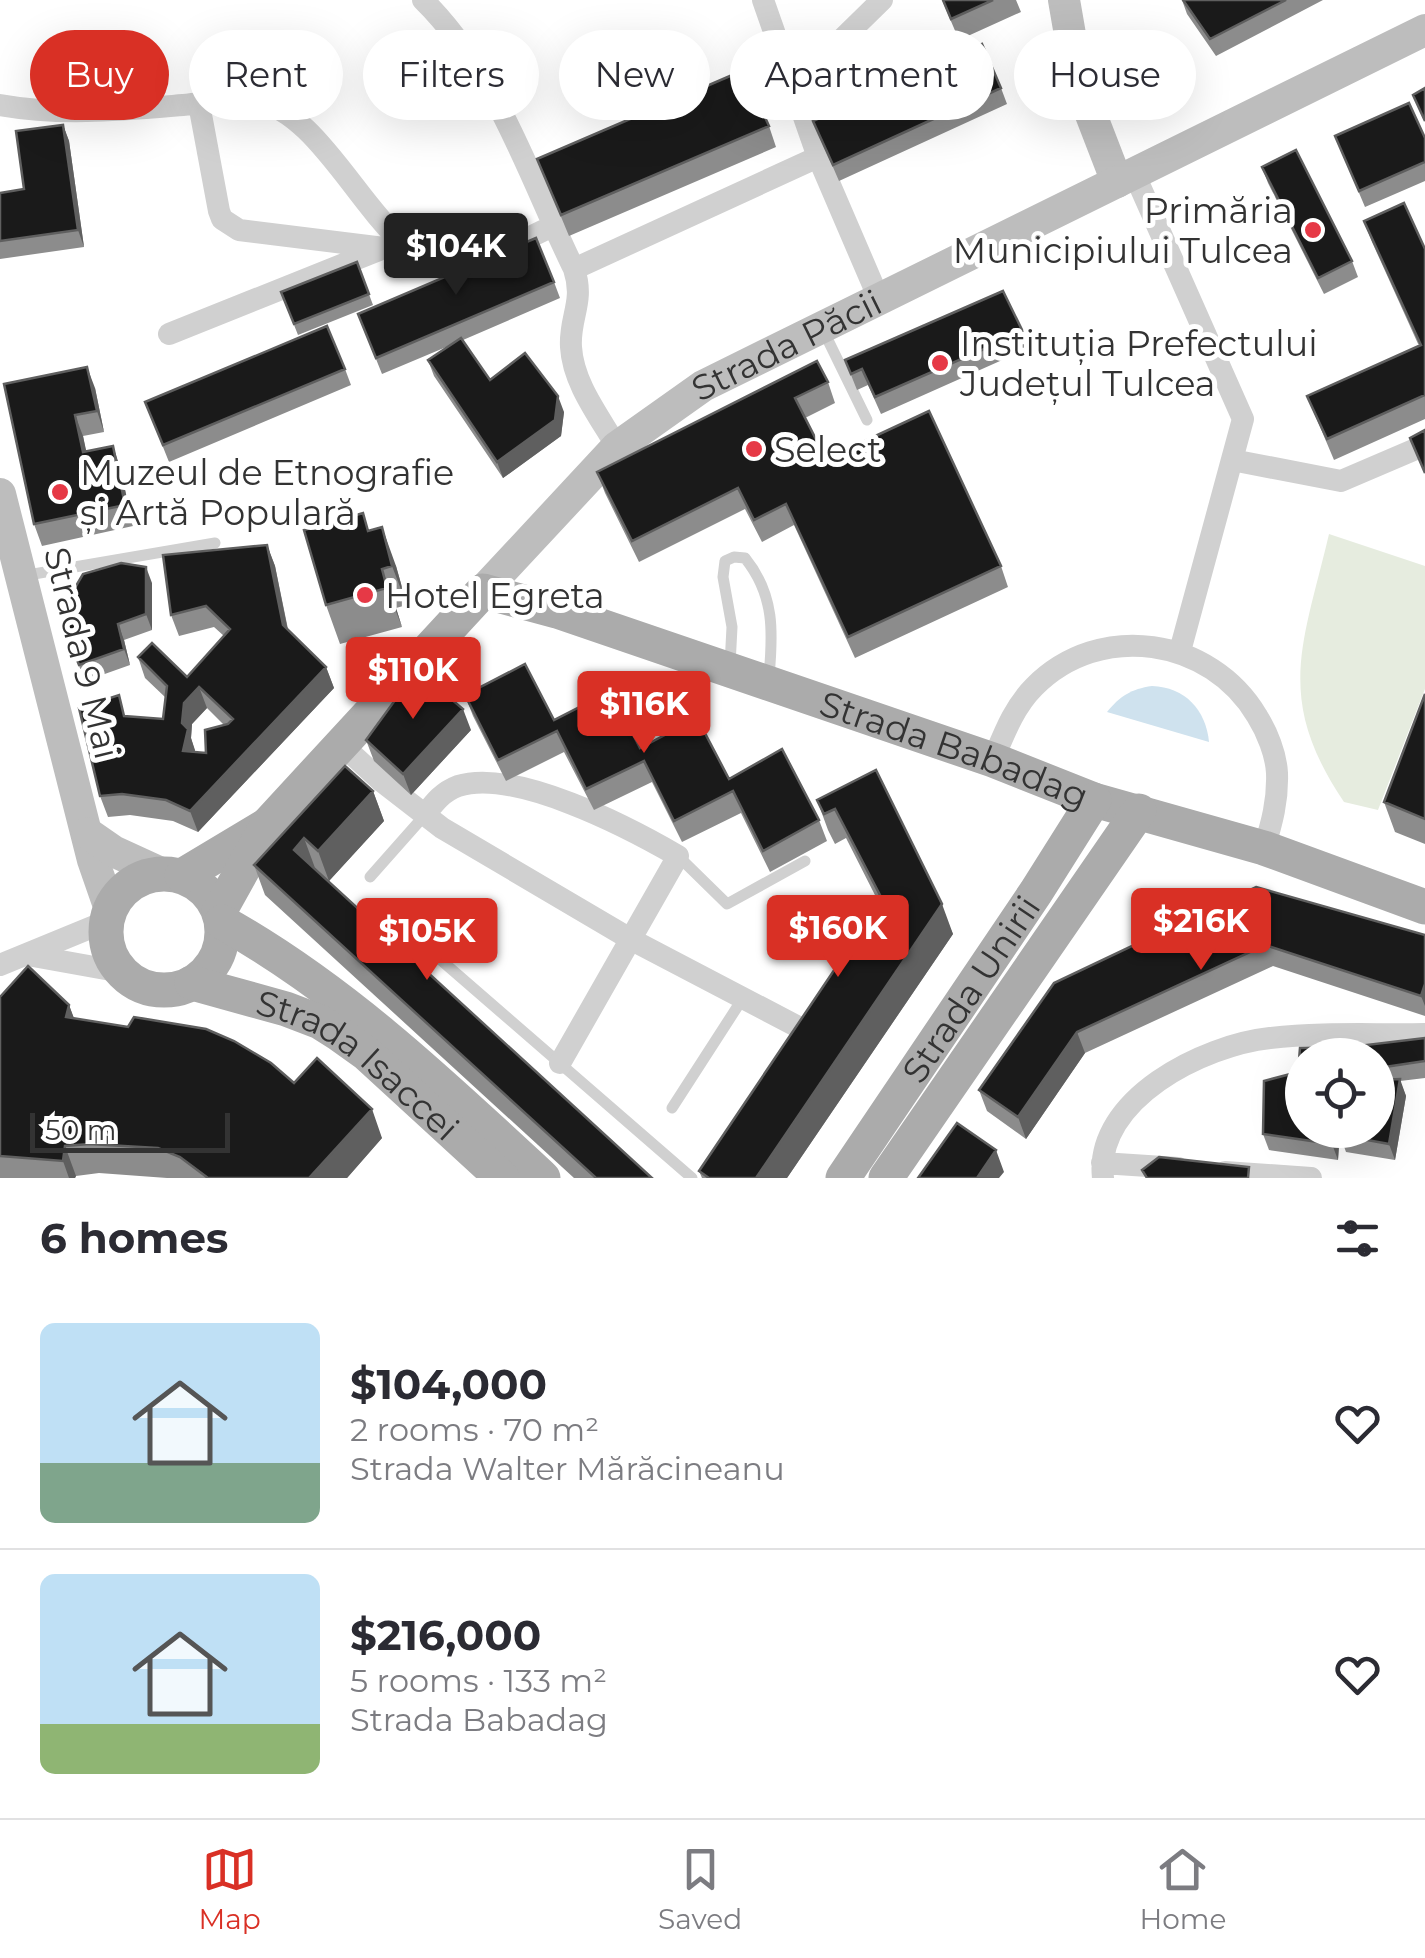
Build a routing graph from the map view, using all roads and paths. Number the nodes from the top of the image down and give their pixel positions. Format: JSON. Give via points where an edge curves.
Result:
{"nodes":[{"id":1,"x":423,"y":0,"type":"edge"},
{"id":2,"x":763,"y":0,"type":"edge"},
{"id":3,"x":882,"y":0,"type":"edge"},
{"id":4,"x":1064,"y":0,"type":"edge"},
{"id":5,"x":773,"y":30,"type":"edge"},
{"id":6,"x":852,"y":30,"type":"edge"},
{"id":7,"x":1425,"y":30,"type":"edge"},
{"id":8,"x":0,"y":105,"type":"edge"},
{"id":9,"x":189,"y":105,"type":"edge"},
{"id":10,"x":202,"y":120,"type":"edge"},
{"id":11,"x":296,"y":120,"type":"edge"},
{"id":12,"x":805,"y":120,"type":"edge"},
{"id":13,"x":818,"y":157,"type":"junction"},
{"id":14,"x":1125,"y":177,"type":"junction"},
{"id":15,"x":553,"y":226,"type":"junction"},
{"id":16,"x":393,"y":244,"type":"junction"},
{"id":17,"x":574,"y":269,"type":"junction"},
{"id":18,"x":879,"y":298,"type":"junction"},
{"id":19,"x":821,"y":326,"type":"junction"},
{"id":20,"x":169,"y":334,"type":"dead end"},
{"id":21,"x":867,"y":420,"type":"dead end"},
{"id":22,"x":1425,"y":445,"type":"edge"},
{"id":23,"x":617,"y":447,"type":"junction"},
{"id":24,"x":1232,"y":460,"type":"junction"},
{"id":25,"x":0,"y":494,"type":"edge"},
{"id":26,"x":215,"y":543,"type":"dead end"},
{"id":27,"x":7,"y":575,"type":"edge"},
{"id":28,"x":483,"y":591,"type":"junction"},
{"id":29,"x":1180,"y":651,"type":"junction"},
{"id":30,"x":730,"y":670,"type":"junction"},
{"id":31,"x":769,"y":682,"type":"junction"},
{"id":32,"x":342,"y":745,"type":"junction"},
{"id":33,"x":993,"y":760,"type":"junction"},
{"id":34,"x":1094,"y":800,"type":"junction"},
{"id":35,"x":1139,"y":811,"type":"junction"},
{"id":36,"x":424,"y":816,"type":"junction"},
{"id":37,"x":268,"y":824,"type":"junction"},
{"id":38,"x":87,"y":833,"type":"junction"},
{"id":39,"x":1264,"y":848,"type":"junction"},
{"id":40,"x":678,"y":856,"type":"junction"},
{"id":41,"x":805,"y":861,"type":"dead end"},
{"id":42,"x":171,"y":875,"type":"junction"},
{"id":43,"x":370,"y":877,"type":"dead end"},
{"id":44,"x":1425,"y":907,"type":"edge"},
{"id":45,"x":108,"y":915,"type":"junction"},
{"id":46,"x":220,"y":917,"type":"junction"},
{"id":47,"x":412,"y":935,"type":"dead end"},
{"id":48,"x":632,"y":940,"type":"junction"},
{"id":49,"x":30,"y":956,"type":"junction"},
{"id":50,"x":0,"y":966,"type":"edge"},
{"id":51,"x":122,"y":972,"type":"junction"},
{"id":52,"x":192,"y":983,"type":"junction"},
{"id":53,"x":744,"y":998,"type":"junction"},
{"id":54,"x":803,"y":1030,"type":"edge"},
{"id":55,"x":1425,"y":1034,"type":"edge"},
{"id":56,"x":560,"y":1063,"type":"junction"},
{"id":57,"x":672,"y":1108,"type":"dead end"},
{"id":58,"x":1102,"y":1170,"type":"edge"},
{"id":59,"x":502,"y":1178,"type":"edge"},
{"id":60,"x":544,"y":1178,"type":"edge"},
{"id":61,"x":692,"y":1178,"type":"edge"},
{"id":62,"x":843,"y":1178,"type":"edge"},
{"id":63,"x":886,"y":1178,"type":"edge"},
{"id":64,"x":1310,"y":1178,"type":"edge"}],
"edges":[{"from":1,"to":15,"type":"street","via":[[475,63]]},
{"from":2,"to":5,"type":"street"},
{"from":3,"to":6,"type":"street"},
{"from":4,"to":14,"type":"main road","via":[[1078,81]]},
{"from":7,"to":14,"type":"main road","name":"Strada Păcii"},
{"from":8,"to":9,"type":"street","via":[[92,112]]},
{"from":10,"to":16,"type":"street","via":[[219,211],[228,224],[255,234]]},
{"from":11,"to":16,"type":"street"},
{"from":12,"to":13,"type":"street"},
{"from":13,"to":17,"type":"street"},
{"from":13,"to":18,"type":"street"},
{"from":14,"to":18,"type":"main road","name":"Strada Păcii"},
{"from":14,"to":24,"type":"street","via":[[1243,418]]},
{"from":15,"to":16,"type":"street","via":[[453,264],[430,262]]},
{"from":15,"to":17,"type":"street"},
{"from":16,"to":20,"type":"street"},
{"from":17,"to":23,"type":"street","via":[[580,286],[570,342],[573,365]]},
{"from":18,"to":19,"type":"main road","name":"Strada Păcii"},
{"from":19,"to":21,"type":"lane"},
{"from":19,"to":23,"type":"main road","name":"Strada Păcii","via":[[703,386]]},
{"from":22,"to":24,"type":"street","via":[[1341,481]]},
{"from":23,"to":28,"type":"main road","name":"Strada Păcii"},
{"from":24,"to":29,"type":"street"},
{"from":25,"to":27,"type":"main road","name":"Strada 9 Mai"},
{"from":26,"to":27,"type":"lane"},
{"from":27,"to":38,"type":"main road","name":"Strada 9 Mai"},
{"from":28,"to":30,"type":"main road","name":"Strada Babadag"},
{"from":28,"to":32,"type":"main road","name":"Strada Păcii"},
{"from":29,"to":33,"type":"street","via":[[1141,644],[1102,648],[1065,663],[1034,687],[1010,719]]},
{"from":29,"to":39,"type":"street","via":[[1216,669],[1246,696],[1266,731],[1277,770],[1276,810]]},
{"from":30,"to":31,"type":"main road","name":"Strada Babadag"},
{"from":30,"to":31,"type":"lane","via":[[732,627],[723,577],[725,561],[734,557],[744,558],[766,596],[774,629]]},
{"from":31,"to":33,"type":"main road","name":"Strada Babadag"},
{"from":32,"to":36,"type":"street"},
{"from":32,"to":37,"type":"main road","name":"Strada Păcii"},
{"from":33,"to":34,"type":"main road","name":"Strada Babadag"},
{"from":34,"to":35,"type":"main road","name":"Strada Babadag"},
{"from":34,"to":62,"type":"main road","name":"Strada Unirii"},
{"from":35,"to":39,"type":"main road","name":"Strada Babadag"},
{"from":35,"to":63,"type":"main road","name":"Strada Unirii"},
{"from":36,"to":40,"type":"street","via":[[455,787],[517,785]]},
{"from":36,"to":43,"type":"lane"},
{"from":36,"to":48,"type":"street"},
{"from":37,"to":42,"type":"main road","name":"Strada Păcii"},
{"from":37,"to":46,"type":"main road","name":"Strada Păcii"},
{"from":38,"to":42,"type":"main road"},
{"from":38,"to":45,"type":"main road","name":"Strada 9 Mai"},
{"from":39,"to":44,"type":"main road","name":"Strada Babadag"},
{"from":40,"to":41,"type":"lane","via":[[727,904]]},
{"from":40,"to":48,"type":"street"},
{"from":42,"to":45,"type":"main road","via":[[140,878],[122,891]]},
{"from":42,"to":46,"type":"main road","via":[[198,884]]},
{"from":45,"to":49,"type":"street"},
{"from":45,"to":51,"type":"main road","via":[[108,946]]},
{"from":46,"to":52,"type":"main road","via":[[219,951]]},
{"from":46,"to":60,"type":"main road","name":"Strada Isaccei","via":[[360,1014]]},
{"from":47,"to":56,"type":"lane"},
{"from":48,"to":53,"type":"street"},
{"from":48,"to":56,"type":"street"},
{"from":49,"to":50,"type":"street"},
{"from":49,"to":51,"type":"street"},
{"from":51,"to":52,"type":"main road","via":[[162,990]]},
{"from":52,"to":59,"type":"main road","name":"Strada Isaccei","via":[[320,1022],[368,1054]]},
{"from":53,"to":54,"type":"street"},
{"from":53,"to":57,"type":"lane"},
{"from":55,"to":58,"type":"street","via":[[1270,1038],[1187,1063],[1119,1115]]},
{"from":56,"to":61,"type":"lane"},
{"from":58,"to":64,"type":"street"}]}
